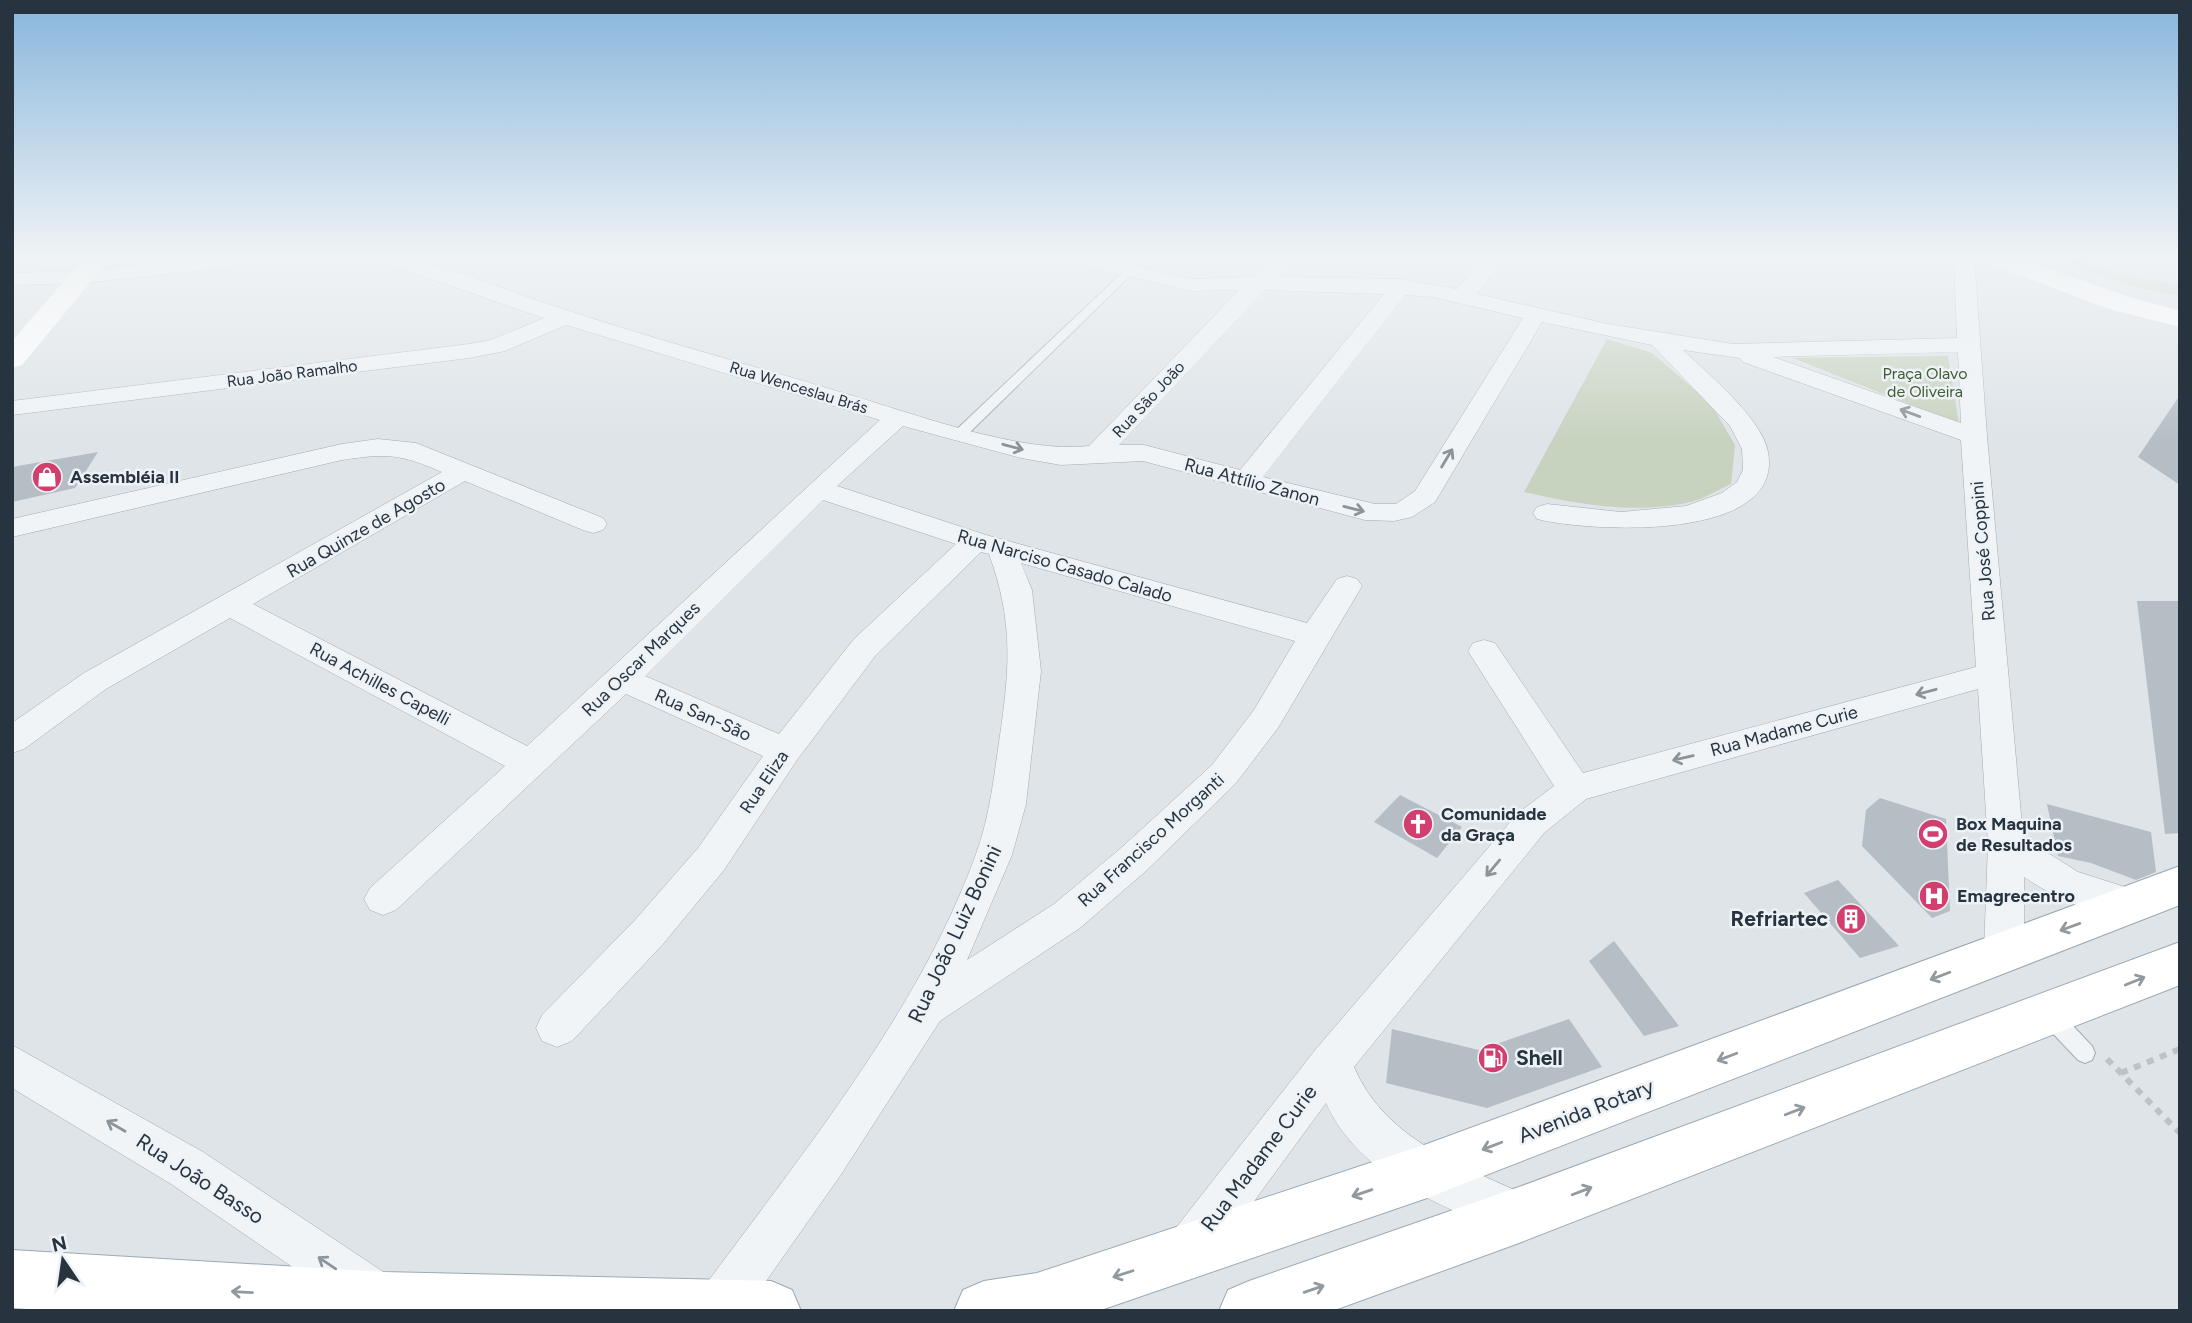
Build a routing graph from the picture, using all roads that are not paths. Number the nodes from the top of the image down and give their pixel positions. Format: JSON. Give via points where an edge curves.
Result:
{"nodes":[{"id":1,"x":47,"y":319,"type":"edge"},
{"id":2,"x":561,"y":319,"type":"edge"},
{"id":3,"x":571,"y":319,"type":"edge"},
{"id":4,"x":1080,"y":319,"type":"edge"},
{"id":5,"x":1224,"y":319,"type":"edge"},
{"id":6,"x":1377,"y":319,"type":"edge"},
{"id":7,"x":1533,"y":319,"type":"edge"},
{"id":8,"x":1549,"y":319,"type":"edge"},
{"id":9,"x":1628,"y":319,"type":"edge"},
{"id":10,"x":1967,"y":319,"type":"edge"},
{"id":11,"x":1661,"y":341,"type":"junction"},
{"id":12,"x":1968,"y":345,"type":"junction"},
{"id":13,"x":1733,"y":351,"type":"junction"},
{"id":14,"x":12,"y":359,"type":"edge"},
{"id":15,"x":12,"y":408,"type":"edge"},
{"id":16,"x":898,"y":417,"type":"junction"},
{"id":17,"x":961,"y":433,"type":"junction"},
{"id":18,"x":1974,"y":436,"type":"junction"},
{"id":19,"x":1097,"y":453,"type":"junction"},
{"id":20,"x":465,"y":470,"type":"junction"},
{"id":21,"x":1245,"y":480,"type":"junction"},
{"id":22,"x":818,"y":489,"type":"junction"},
{"id":23,"x":1546,"y":513,"type":"dead end"},
{"id":24,"x":593,"y":524,"type":"dead end"},
{"id":25,"x":12,"y":528,"type":"edge"},
{"id":26,"x":988,"y":544,"type":"junction"},
{"id":27,"x":1347,"y":586,"type":"dead end"},
{"id":28,"x":230,"y":605,"type":"junction"},
{"id":29,"x":1314,"y":636,"type":"junction"},
{"id":30,"x":1484,"y":651,"type":"dead end"},
{"id":31,"x":1992,"y":674,"type":"junction"},
{"id":32,"x":622,"y":679,"type":"junction"},
{"id":33,"x":12,"y":740,"type":"edge"},
{"id":34,"x":785,"y":751,"type":"junction"},
{"id":35,"x":530,"y":763,"type":"junction"},
{"id":36,"x":1575,"y":789,"type":"junction"},
{"id":37,"x":2006,"y":844,"type":"junction"},
{"id":38,"x":2180,"y":885,"type":"edge"},
{"id":39,"x":383,"y":899,"type":"dead end"},
{"id":40,"x":2131,"y":904,"type":"junction"},
{"id":41,"x":2004,"y":951,"type":"junction"},
{"id":42,"x":2180,"y":963,"type":"edge"},
{"id":43,"x":926,"y":1007,"type":"junction"},
{"id":44,"x":557,"y":1028,"type":"dead end"},
{"id":45,"x":1331,"y":1063,"type":"junction"},
{"id":46,"x":12,"y":1065,"type":"edge"},
{"id":47,"x":1427,"y":1171,"type":"junction"},
{"id":48,"x":1518,"y":1215,"type":"junction"},
{"id":49,"x":1186,"y":1254,"type":"junction"},
{"id":50,"x":12,"y":1279,"type":"edge"},
{"id":51,"x":384,"y":1301,"type":"junction"},
{"id":52,"x":744,"y":1309,"type":"edge"},
{"id":53,"x":984,"y":1311,"type":"edge"},
{"id":54,"x":1249,"y":1311,"type":"edge"}],
"edges":[{"from":1,"to":14,"type":"main road"},
{"from":2,"to":15,"type":"street","name":"Rua João Ramalho","via":[[497,346],[469,351]]},
{"from":3,"to":16,"type":"street","name":"Rua Wenceslau Brás"},
{"from":4,"to":17,"type":"lane"},
{"from":5,"to":19,"type":"street","name":"Rua São João"},
{"from":6,"to":21,"type":"street"},
{"from":21,"to":7,"type":"street","name":"Rua Attílio Zanon","one_way":true,"via":[[1371,513],[1406,510],[1418,504]]},
{"from":8,"to":11,"type":"street"},
{"from":9,"to":13,"type":"street"},
{"from":10,"to":12,"type":"street","name":"Rua José Coppini"},
{"from":11,"to":13,"type":"street"},
{"from":11,"to":23,"type":"street","via":[[1740,422],[1758,464],[1753,483],[1740,496],[1717,506],[1669,516],[1621,521]]},
{"from":12,"to":13,"type":"street"},
{"from":12,"to":18,"type":"street","name":"Rua José Coppini"},
{"from":18,"to":13,"type":"street","one_way":true},
{"from":16,"to":17,"type":"street","name":"Rua Wenceslau Brás"},
{"from":16,"to":22,"type":"street","name":"Rua Oscar Marques"},
{"from":17,"to":19,"type":"street","name":"Rua Wenceslau Brás","one_way":true,"via":[[1042,455]]},
{"from":18,"to":31,"type":"street","name":"Rua José Coppini"},
{"from":19,"to":21,"type":"street","name":"Rua Attílio Zanon","via":[[1144,453]]},
{"from":20,"to":24,"type":"street"},
{"from":20,"to":25,"type":"street","name":"Rua Quinze de Agosto","via":[[407,448],[366,449]]},
{"from":20,"to":28,"type":"street","name":"Rua Quinze de Agosto"},
{"from":22,"to":26,"type":"street","name":"Rua Narciso Casado Calado"},
{"from":22,"to":32,"type":"street","name":"Rua Oscar Marques"},
{"from":26,"to":29,"type":"street","name":"Rua Narciso Casado Calado"},
{"from":26,"to":34,"type":"street","name":"Rua Eliza","via":[[865,647]]},
{"from":26,"to":43,"type":"street","name":"Rua João Luiz Bonini","via":[[1017,590],[1023,627],[1025,671],[1017,752],[994,855]]},
{"from":27,"to":29,"type":"street","name":"Rua Francisco Morganti"},
{"from":28,"to":33,"type":"street","name":"Rua Quinze de Agosto","via":[[70,695]]},
{"from":28,"to":35,"type":"street","name":"Rua Achilles Capelli"},
{"from":29,"to":43,"type":"street","name":"Rua Francisco Morganti","via":[[1266,719],[1224,774],[1067,916]]},
{"from":30,"to":36,"type":"street"},
{"from":31,"to":36,"type":"street","name":"Rua Madame Curie","one_way":true},
{"from":31,"to":37,"type":"street","name":"Rua José Coppini"},
{"from":32,"to":34,"type":"street","name":"Rua San-São"},
{"from":32,"to":35,"type":"street","name":"Rua Oscar Marques"},
{"from":34,"to":44,"type":"street","name":"Rua Eliza","via":[[711,859]]},
{"from":35,"to":39,"type":"street","name":"Rua Oscar Marques"},
{"from":36,"to":45,"type":"street","name":"Rua Madame Curie","one_way":true,"via":[[1531,823]]},
{"from":37,"to":40,"type":"street","via":[[2062,883]]},
{"from":37,"to":41,"type":"street","name":"Rua José Coppini"},
{"from":38,"to":40,"type":"main road","name":"Avenida Rotary"},
{"from":40,"to":41,"type":"main road","name":"Avenida Rotary","one_way":true},
{"from":41,"to":47,"type":"main road","name":"Avenida Rotary","one_way":true},
{"from":48,"to":42,"type":"main road","one_way":true,"via":[[2068,1036]]},
{"from":43,"to":52,"type":"street","name":"Rua João Luiz Bonini","via":[[824,1160]]},
{"from":45,"to":47,"type":"street","name":"Rua Madame Curie","via":[[1357,1117],[1375,1136]]},
{"from":45,"to":49,"type":"street","name":"Rua Madame Curie"},
{"from":51,"to":46,"type":"street","name":"Rua João Basso","one_way":true,"via":[[187,1168]]},
{"from":47,"to":48,"type":"street","name":"Rua Madame Curie"},
{"from":47,"to":49,"type":"main road","name":"Avenida Rotary","one_way":true},
{"from":54,"to":48,"type":"main road","one_way":true},
{"from":49,"to":53,"type":"main road","name":"Avenida Rotary","one_way":true,"via":[[1037,1302]]},
{"from":51,"to":50,"type":"main road","one_way":true},
{"from":51,"to":52,"type":"main road"}]}
